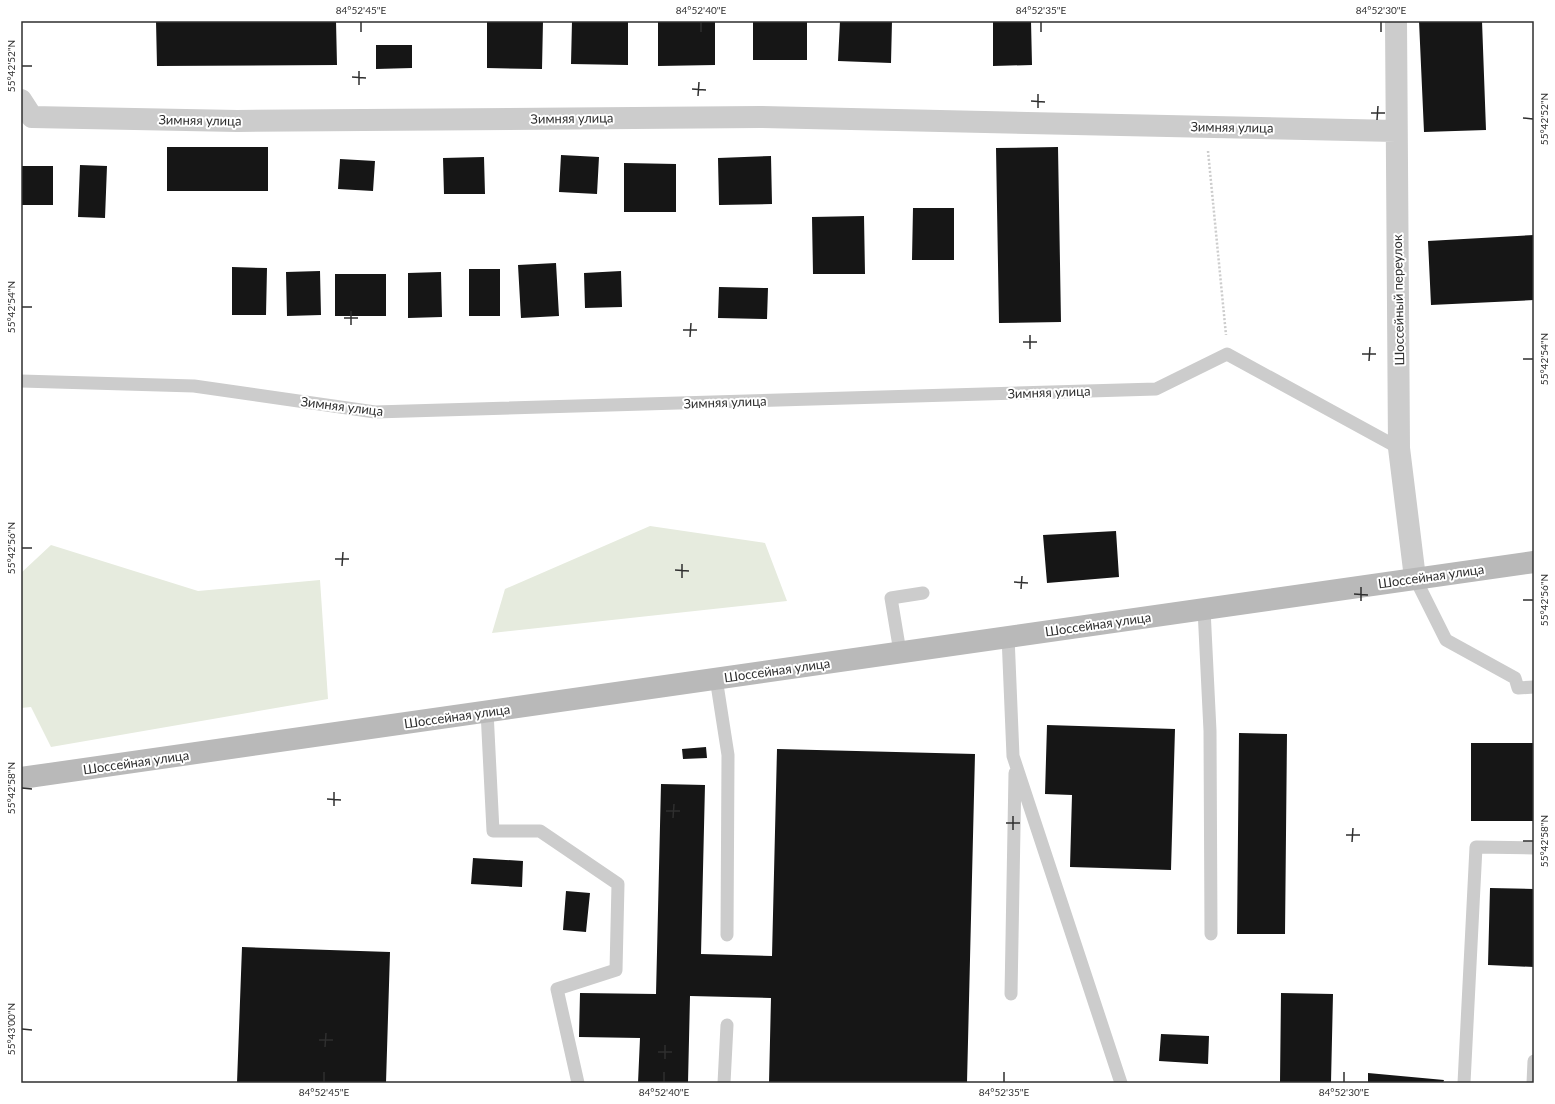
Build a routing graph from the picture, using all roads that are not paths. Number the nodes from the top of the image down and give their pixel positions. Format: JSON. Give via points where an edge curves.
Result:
{"nodes":[{"id":1,"x":1396,"y":21,"type":"edge"},
{"id":2,"x":21,"y":100,"type":"edge"},
{"id":3,"x":1396,"y":131,"type":"junction"},
{"id":4,"x":21,"y":381,"type":"edge"},
{"id":5,"x":1399,"y":448,"type":"junction"},
{"id":6,"x":1534,"y":562,"type":"edge"},
{"id":7,"x":1415,"y":578,"type":"junction"},
{"id":8,"x":923,"y":593,"type":"dead end"},
{"id":9,"x":1204,"y":609,"type":"junction"},
{"id":10,"x":1008,"y":636,"type":"junction"},
{"id":11,"x":900,"y":652,"type":"junction"},
{"id":12,"x":716,"y":678,"type":"junction"},
{"id":13,"x":1534,"y":687,"type":"edge"},
{"id":14,"x":487,"y":711,"type":"junction"},
{"id":15,"x":1015,"y":763,"type":"junction"},
{"id":16,"x":21,"y":778,"type":"edge"},
{"id":17,"x":1534,"y":848,"type":"edge"},
{"id":18,"x":1212,"y":934,"type":"dead end"},
{"id":19,"x":727,"y":935,"type":"dead end"},
{"id":20,"x":1011,"y":994,"type":"dead end"},
{"id":21,"x":727,"y":1026,"type":"dead end"},
{"id":22,"x":1534,"y":1061,"type":"edge"},
{"id":23,"x":578,"y":1083,"type":"edge"},
{"id":24,"x":724,"y":1083,"type":"edge"},
{"id":25,"x":1120,"y":1083,"type":"edge"},
{"id":26,"x":1464,"y":1083,"type":"edge"},
{"id":27,"x":1533,"y":1083,"type":"edge"}],
"edges":[{"from":1,"to":3,"type":"street","name":"Шоссейный переулок"},
{"from":2,"to":3,"type":"street","name":"Зимняя улица","via":[[32,117],[213,121],[760,117]]},
{"from":3,"to":5,"type":"street","name":"Шоссейный переулок"},
{"from":4,"to":5,"type":"lane","name":"Зимняя улица","via":[[194,386],[375,412],[1156,389],[1227,354]]},
{"from":5,"to":7,"type":"street","name":"Шоссейный переулок"},
{"from":6,"to":7,"type":"main road","name":"Шоссейная улица"},
{"from":7,"to":9,"type":"main road","name":"Шоссейная улица"},
{"from":7,"to":13,"type":"lane","via":[[1446,640],[1515,678],[1518,688]]},
{"from":8,"to":11,"type":"lane","via":[[891,598]]},
{"from":9,"to":10,"type":"main road","name":"Шоссейная улица"},
{"from":9,"to":18,"type":"lane","via":[[1210,731]]},
{"from":10,"to":11,"type":"main road","name":"Шоссейная улица"},
{"from":10,"to":15,"type":"lane"},
{"from":11,"to":12,"type":"main road","name":"Шоссейная улица"},
{"from":12,"to":14,"type":"main road","name":"Шоссейная улица"},
{"from":12,"to":19,"type":"lane","via":[[728,755]]},
{"from":14,"to":16,"type":"main road","name":"Шоссейная улица"},
{"from":14,"to":23,"type":"lane","via":[[493,831],[540,831],[618,884],[616,970],[557,989]]},
{"from":15,"to":20,"type":"lane"},
{"from":15,"to":25,"type":"lane"},
{"from":17,"to":26,"type":"lane","via":[[1476,847]]},
{"from":21,"to":24,"type":"lane"},
{"from":22,"to":27,"type":"lane"}]}
